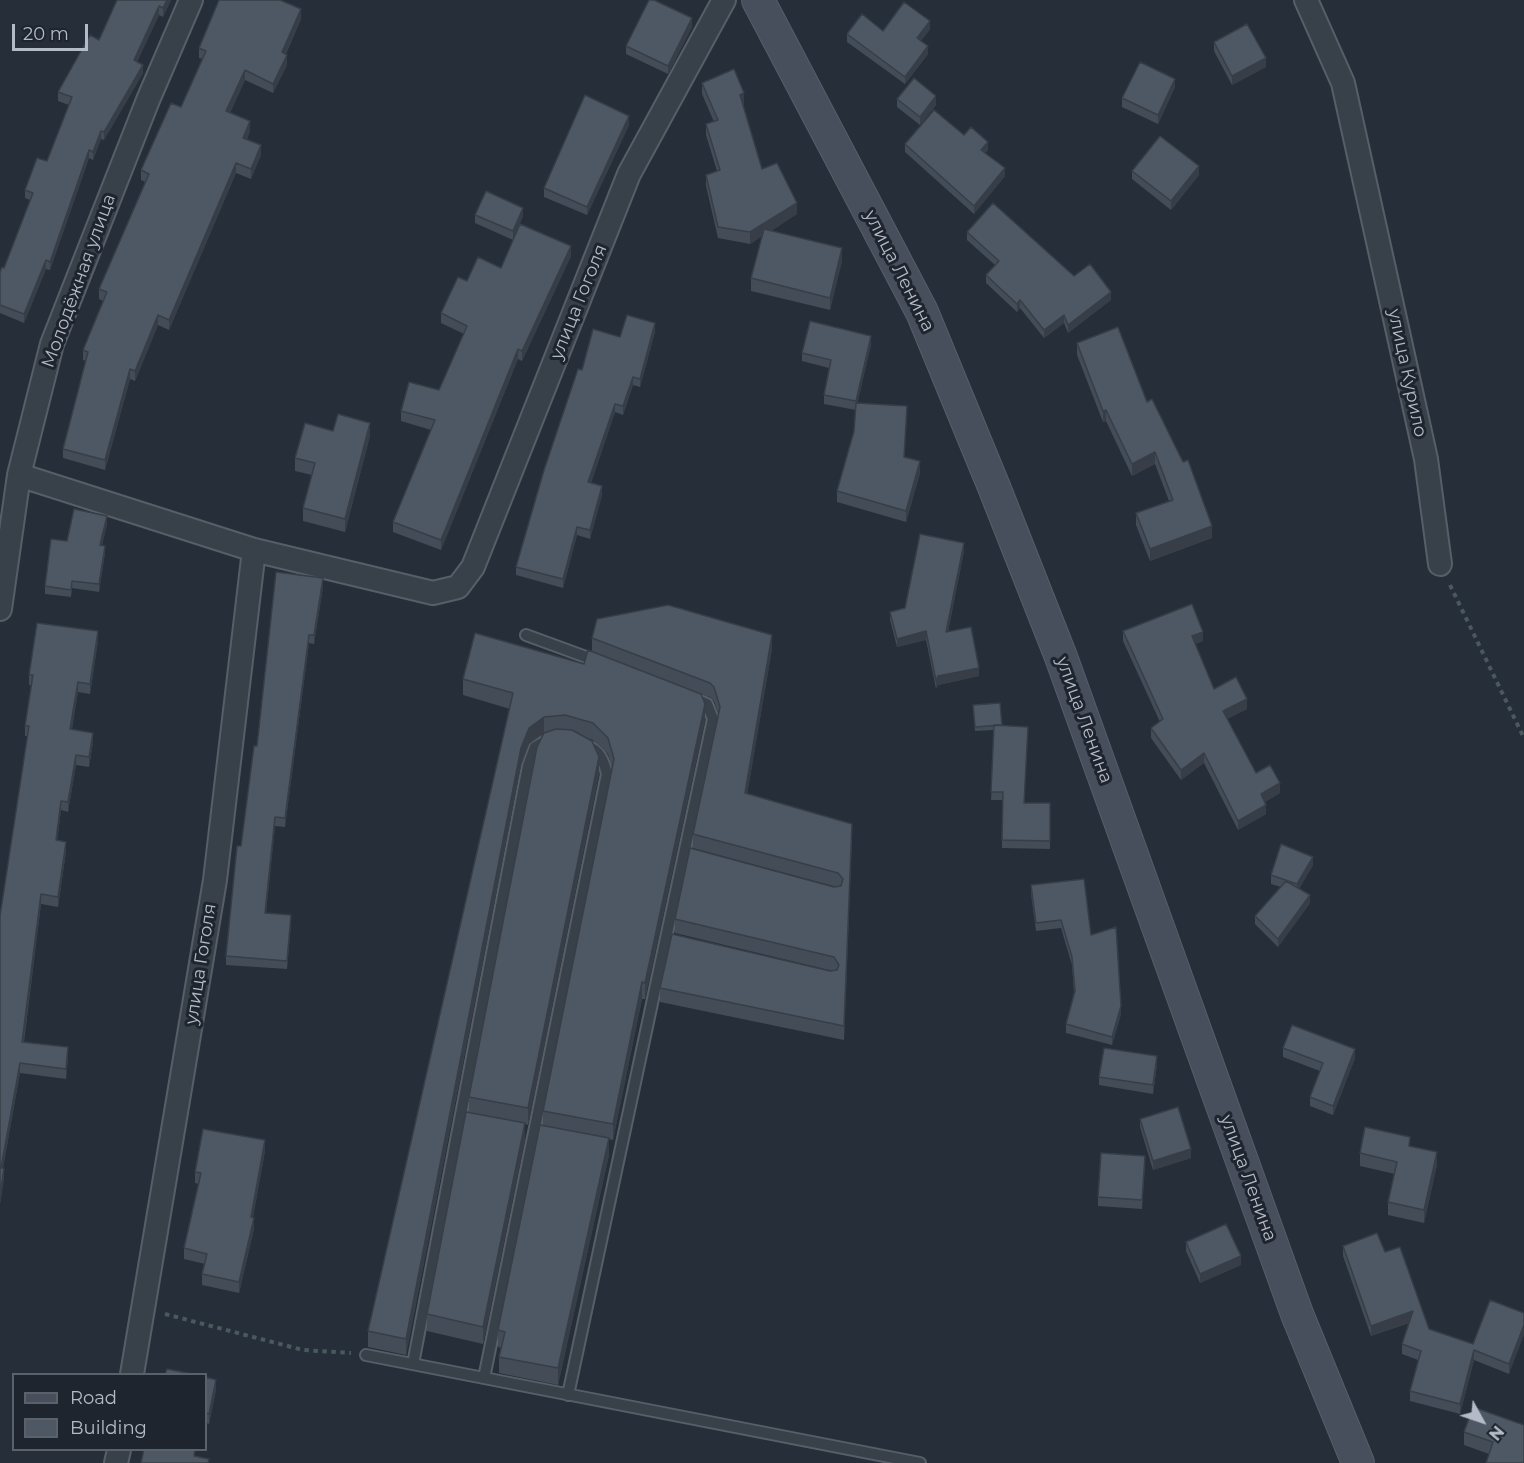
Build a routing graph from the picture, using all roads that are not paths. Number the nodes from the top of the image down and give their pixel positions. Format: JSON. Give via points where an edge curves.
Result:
{"nodes":[{"id":1,"x":191,"y":0,"type":"edge"},
{"id":2,"x":724,"y":0,"type":"edge"},
{"id":3,"x":758,"y":0,"type":"edge"},
{"id":4,"x":1306,"y":0,"type":"edge"},
{"id":5,"x":19,"y":475,"type":"junction"},
{"id":6,"x":254,"y":550,"type":"junction"},
{"id":7,"x":1440,"y":564,"type":"road end"},
{"id":8,"x":0,"y":609,"type":"edge"},
{"id":9,"x":526,"y":634,"type":"dead end"},
{"id":10,"x":610,"y":666,"type":"edge"},
{"id":11,"x":681,"y":693,"type":"edge"},
{"id":12,"x":563,"y":738,"type":"edge"},
{"id":13,"x":579,"y":744,"type":"edge"},
{"id":14,"x":684,"y":853,"type":"junction"},
{"id":15,"x":699,"y":857,"type":"edge"},
{"id":16,"x":366,"y":1355,"type":"edge"},
{"id":17,"x":413,"y":1364,"type":"junction"},
{"id":18,"x":132,"y":1373,"type":"edge"},
{"id":19,"x":484,"y":1378,"type":"junction"},
{"id":20,"x":568,"y":1395,"type":"junction"},
{"id":21,"x":920,"y":1463,"type":"edge"},
{"id":22,"x":1358,"y":1463,"type":"edge"}],
"edges":[{"from":1,"to":5,"type":"street","name":"Молодёжная улица","via":[[52,344]]},
{"from":2,"to":6,"type":"street","name":"улица Гоголя","via":[[629,174],[473,567],[458,587],[433,593]]},
{"from":3,"to":22,"type":"main road","name":"улица Ленина","via":[[922,312],[994,487],[1061,657],[1297,1314]]},
{"from":4,"to":7,"type":"street","name":"улица Курило","via":[[1343,83],[1426,459]]},
{"from":5,"to":6,"type":"street"},
{"from":5,"to":8,"type":"street","name":"Молодёжная улица"},
{"from":6,"to":18,"type":"street","name":"улица Гоголя","via":[[215,880]]},
{"from":9,"to":10,"type":"lane"},
{"from":11,"to":14,"type":"lane","via":[[707,704],[713,719]]},
{"from":12,"to":17,"type":"lane","via":[[535,747],[528,766],[465,1121]]},
{"from":13,"to":19,"type":"lane","via":[[594,749],[607,774]]},
{"from":14,"to":15,"type":"lane"},
{"from":14,"to":20,"type":"lane","via":[[671,940],[615,1148]]},
{"from":16,"to":17,"type":"lane"},
{"from":17,"to":19,"type":"lane"},
{"from":19,"to":20,"type":"lane"},
{"from":20,"to":21,"type":"lane"}]}
